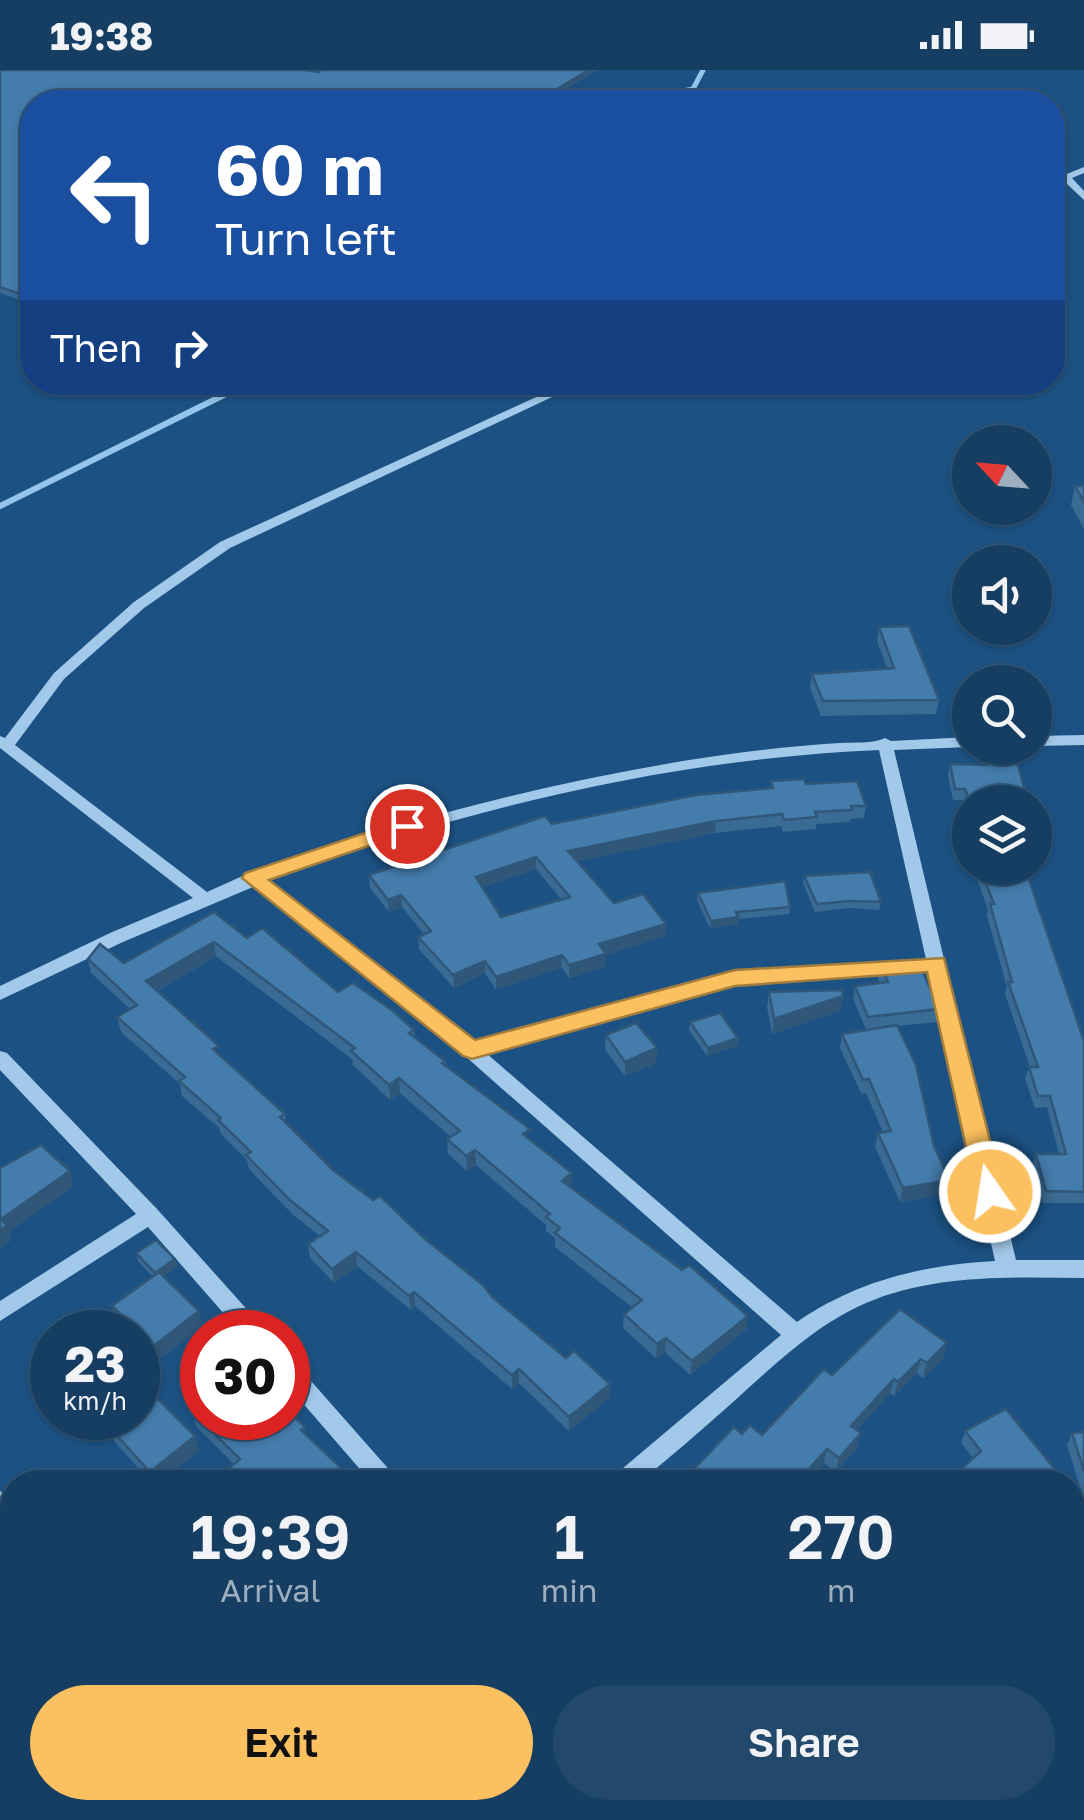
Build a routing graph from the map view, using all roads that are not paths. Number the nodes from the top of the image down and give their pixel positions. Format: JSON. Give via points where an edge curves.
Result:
{"nodes":[{"id":1,"x":1084,"y":170,"type":"edge"},
{"id":2,"x":1067,"y":178,"type":"joint"},
{"id":3,"x":1084,"y":197,"type":"edge"},
{"id":4,"x":551,"y":395,"type":"edge"},
{"id":5,"x":1084,"y":740,"type":"edge"},
{"id":6,"x":1052,"y":741,"type":"edge"},
{"id":7,"x":952,"y":742,"type":"edge"},
{"id":8,"x":886,"y":743,"type":"junction"},
{"id":9,"x":3,"y":744,"type":"edge"},
{"id":10,"x":252,"y":878,"type":"junction"},
{"id":11,"x":202,"y":897,"type":"junction"},
{"id":12,"x":936,"y":964,"type":"junction"},
{"id":13,"x":0,"y":994,"type":"edge"},
{"id":14,"x":472,"y":1050,"type":"junction"},
{"id":15,"x":0,"y":1058,"type":"edge"},
{"id":16,"x":150,"y":1215,"type":"junction"},
{"id":17,"x":1007,"y":1268,"type":"junction"},
{"id":18,"x":1084,"y":1269,"type":"edge"},
{"id":19,"x":234,"y":1310,"type":"edge"},
{"id":20,"x":0,"y":1312,"type":"edge"},
{"id":21,"x":796,"y":1334,"type":"junction"},
{"id":22,"x":310,"y":1396,"type":"edge"},
{"id":23,"x":375,"y":1470,"type":"edge"},
{"id":24,"x":638,"y":1470,"type":"edge"}],
"edges":[{"from":1,"to":2,"type":"street"},
{"from":2,"to":3,"type":"street"},
{"from":4,"to":9,"type":"street","via":[[224,545],[139,605],[59,676]]},
{"from":5,"to":6,"type":"street"},
{"from":7,"to":8,"type":"street"},
{"from":8,"to":10,"type":"street","via":[[600,777],[370,836]]},
{"from":8,"to":12,"type":"street"},
{"from":9,"to":11,"type":"street"},
{"from":10,"to":11,"type":"street"},
{"from":10,"to":14,"type":"street"},
{"from":11,"to":13,"type":"street"},
{"from":12,"to":14,"type":"street","via":[[735,978]]},
{"from":12,"to":17,"type":"street"},
{"from":14,"to":21,"type":"street"},
{"from":15,"to":16,"type":"street"},
{"from":16,"to":19,"type":"street"},
{"from":16,"to":20,"type":"street"},
{"from":17,"to":18,"type":"street"},
{"from":17,"to":21,"type":"street","via":[[878,1289]]},
{"from":21,"to":24,"type":"street"},
{"from":22,"to":23,"type":"street"}]}
